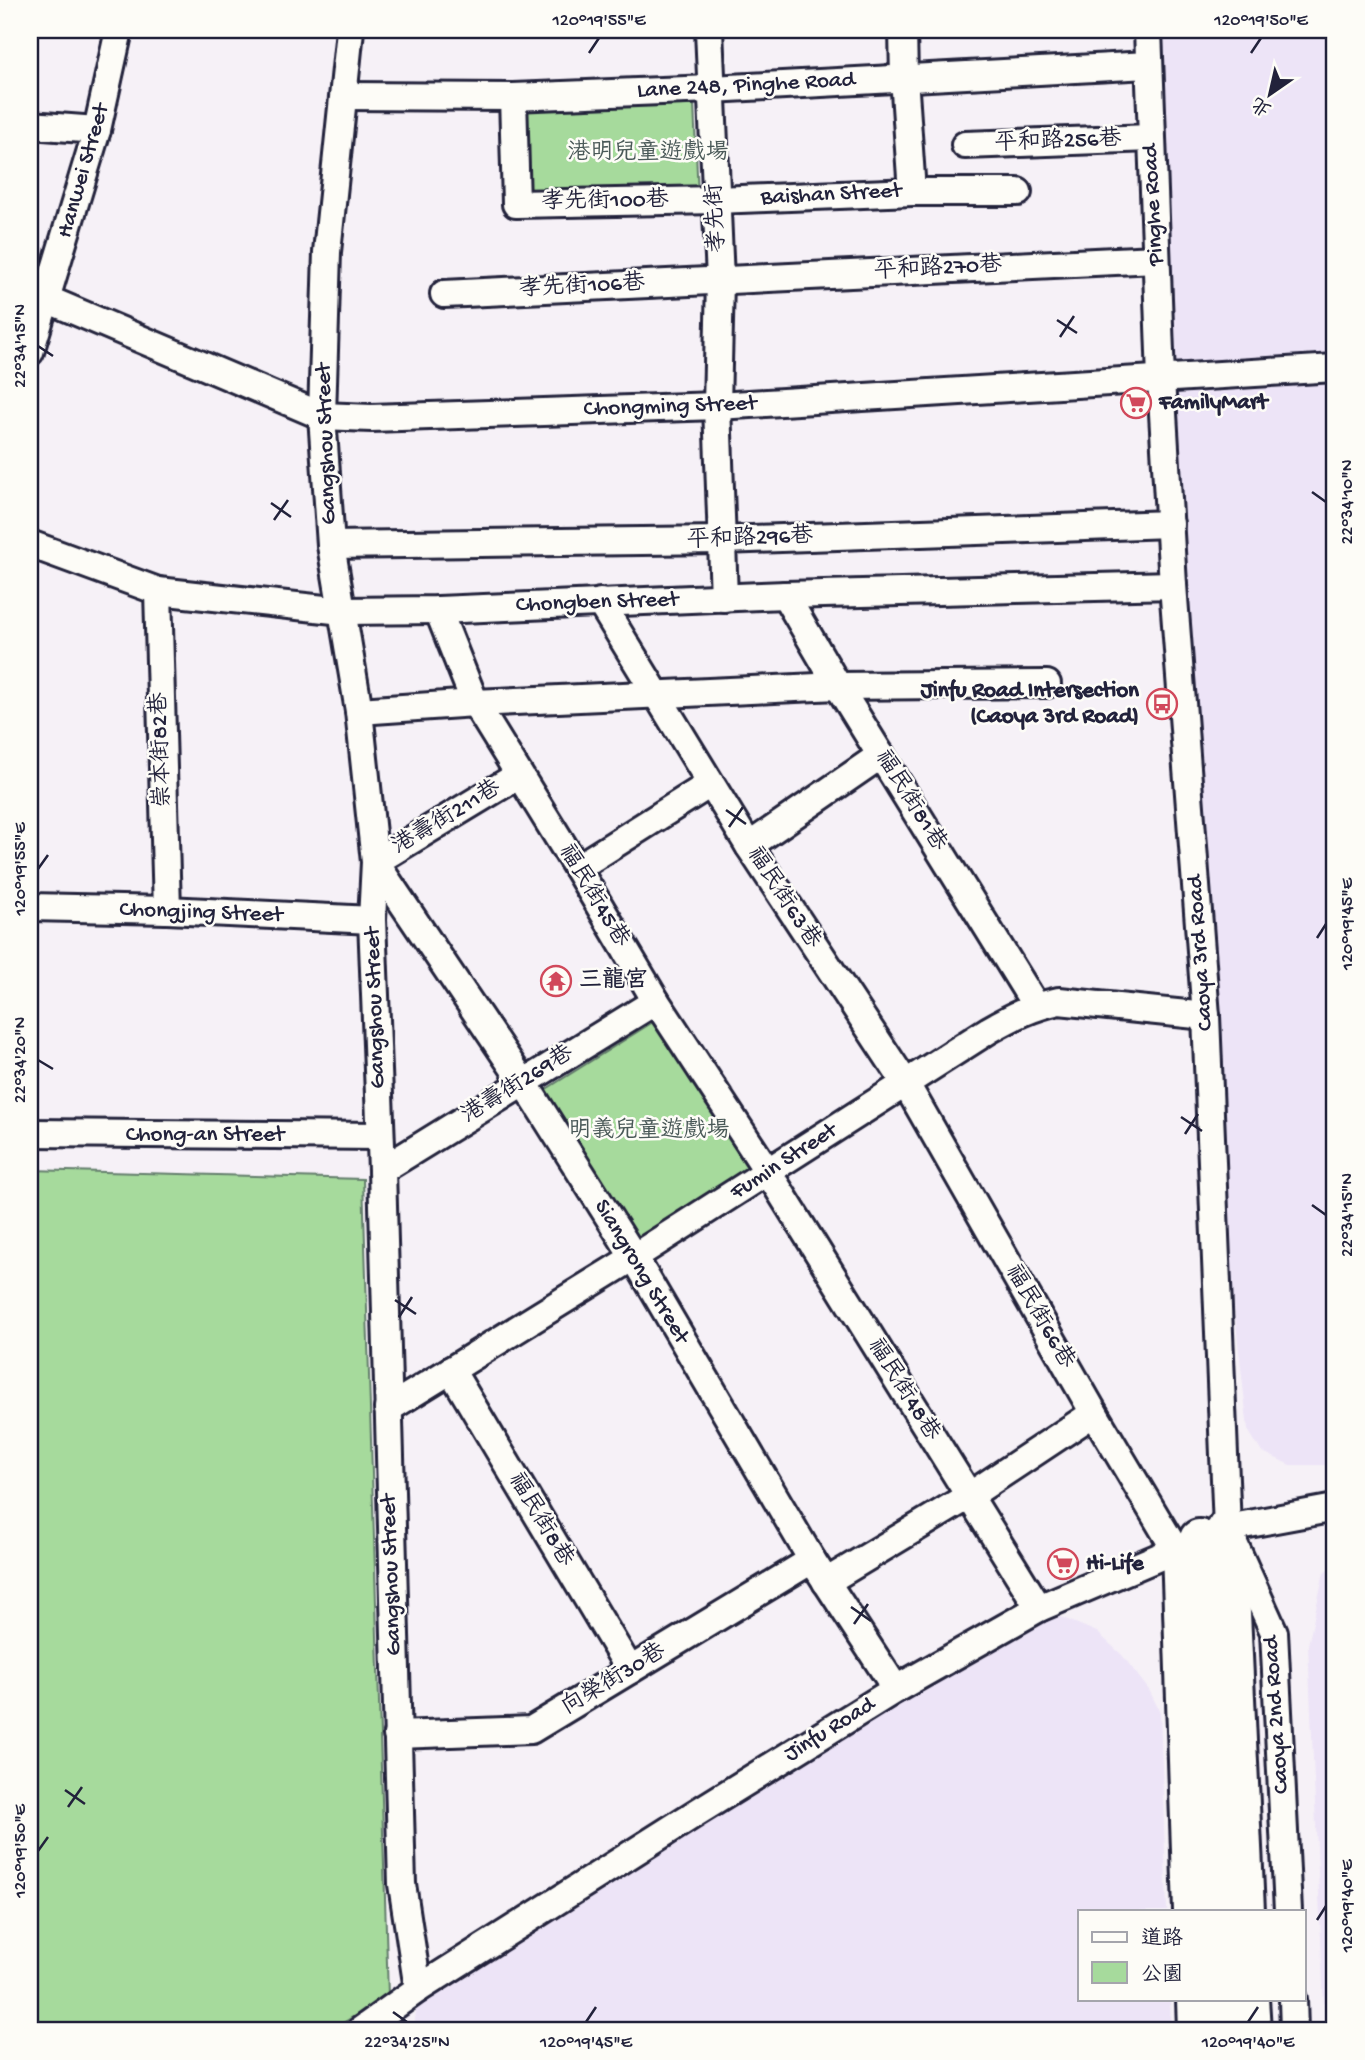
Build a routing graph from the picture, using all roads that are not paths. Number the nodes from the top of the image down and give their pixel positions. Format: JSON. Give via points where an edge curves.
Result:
{"nodes":[{"id":1,"x":119,"y":30,"type":"edge"},
{"id":2,"x":350,"y":30,"type":"edge"},
{"id":3,"x":709,"y":30,"type":"edge"},
{"id":4,"x":903,"y":30,"type":"edge"},
{"id":5,"x":1148,"y":30,"type":"edge"},
{"id":6,"x":1148,"y":65,"type":"junction"},
{"id":7,"x":904,"y":77,"type":"junction"},
{"id":8,"x":711,"y":89,"type":"junction"},
{"id":9,"x":344,"y":96,"type":"junction"},
{"id":10,"x":513,"y":97,"type":"junction"},
{"id":11,"x":30,"y":125,"type":"edge"},
{"id":12,"x":97,"y":130,"type":"junction"},
{"id":13,"x":1151,"y":138,"type":"junction"},
{"id":14,"x":965,"y":145,"type":"dead end"},
{"id":15,"x":912,"y":192,"type":"junction"},
{"id":16,"x":1018,"y":192,"type":"dead end"},
{"id":17,"x":716,"y":201,"type":"junction"},
{"id":18,"x":1156,"y":259,"type":"junction"},
{"id":19,"x":720,"y":280,"type":"junction"},
{"id":20,"x":444,"y":293,"type":"dead end"},
{"id":21,"x":38,"y":296,"type":"edge"},
{"id":22,"x":30,"y":352,"type":"edge"},
{"id":23,"x":1335,"y":368,"type":"edge"},
{"id":24,"x":1161,"y":379,"type":"junction"},
{"id":25,"x":717,"y":406,"type":"junction"},
{"id":26,"x":322,"y":416,"type":"junction"},
{"id":27,"x":1170,"y":524,"type":"junction"},
{"id":28,"x":723,"y":540,"type":"junction"},
{"id":29,"x":30,"y":544,"type":"edge"},
{"id":30,"x":331,"y":545,"type":"junction"},
{"id":31,"x":1173,"y":585,"type":"junction"},
{"id":32,"x":158,"y":591,"type":"junction"},
{"id":33,"x":785,"y":596,"type":"junction"},
{"id":34,"x":724,"y":598,"type":"junction"},
{"id":35,"x":600,"y":602,"type":"junction"},
{"id":36,"x":438,"y":610,"type":"junction"},
{"id":37,"x":343,"y":611,"type":"junction"},
{"id":38,"x":1047,"y":684,"type":"dead end"},
{"id":39,"x":838,"y":686,"type":"junction"},
{"id":40,"x":655,"y":696,"type":"junction"},
{"id":41,"x":475,"y":703,"type":"junction"},
{"id":42,"x":359,"y":711,"type":"junction"},
{"id":43,"x":881,"y":755,"type":"junction"},
{"id":44,"x":519,"y":775,"type":"junction"},
{"id":45,"x":710,"y":784,"type":"junction"},
{"id":46,"x":748,"y":846,"type":"junction"},
{"id":47,"x":375,"y":862,"type":"junction"},
{"id":48,"x":577,"y":868,"type":"junction"},
{"id":49,"x":30,"y":907,"type":"edge"},
{"id":50,"x":167,"y":910,"type":"junction"},
{"id":51,"x":372,"y":920,"type":"junction"},
{"id":52,"x":656,"y":1001,"type":"junction"},
{"id":53,"x":1036,"y":1006,"type":"junction"},
{"id":54,"x":1206,"y":1016,"type":"junction"},
{"id":55,"x":524,"y":1082,"type":"junction"},
{"id":56,"x":906,"y":1084,"type":"junction"},
{"id":57,"x":30,"y":1133,"type":"edge"},
{"id":58,"x":380,"y":1136,"type":"junction"},
{"id":59,"x":382,"y":1170,"type":"junction"},
{"id":60,"x":768,"y":1172,"type":"junction"},
{"id":61,"x":634,"y":1257,"type":"junction"},
{"id":62,"x":451,"y":1370,"type":"junction"},
{"id":63,"x":388,"y":1409,"type":"junction"},
{"id":64,"x":1094,"y":1413,"type":"junction"},
{"id":65,"x":969,"y":1496,"type":"junction"},
{"id":66,"x":1335,"y":1508,"type":"edge"},
{"id":67,"x":1200,"y":1539,"type":"junction"},
{"id":68,"x":812,"y":1560,"type":"junction"},
{"id":69,"x":826,"y":1582,"type":"junction"},
{"id":70,"x":1039,"y":1608,"type":"junction"},
{"id":71,"x":630,"y":1670,"type":"junction"},
{"id":72,"x":897,"y":1689,"type":"junction"},
{"id":73,"x":397,"y":1735,"type":"junction"},
{"id":74,"x":1187,"y":1910,"type":"edge"},
{"id":75,"x":1214,"y":1910,"type":"edge"},
{"id":76,"x":1245,"y":1910,"type":"edge"},
{"id":77,"x":1288,"y":1910,"type":"edge"},
{"id":78,"x":418,"y":1989,"type":"junction"},
{"id":79,"x":1190,"y":2000,"type":"edge"},
{"id":80,"x":1218,"y":2000,"type":"edge"},
{"id":81,"x":1249,"y":2000,"type":"edge"},
{"id":82,"x":1293,"y":2000,"type":"edge"},
{"id":83,"x":361,"y":2030,"type":"edge"},
{"id":84,"x":1191,"y":2030,"type":"edge"},
{"id":85,"x":1219,"y":2030,"type":"edge"},
{"id":86,"x":1251,"y":2030,"type":"edge"},
{"id":87,"x":1294,"y":2030,"type":"edge"}],
"edges":[{"from":1,"to":12,"type":"street","name":"Hanwei Street"},
{"from":2,"to":9,"type":"street","name":"Gangshou Street"},
{"from":3,"to":8,"type":"street","name":"孝先街"},
{"from":4,"to":7,"type":"street","name":"Baishan Street"},
{"from":5,"to":6,"type":"street","name":"Pinghe Road"},
{"from":6,"to":7,"type":"street","name":"Lane 248, Pinghe Road"},
{"from":6,"to":13,"type":"street","name":"Pinghe Road"},
{"from":7,"to":8,"type":"street","name":"Lane 248, Pinghe Road"},
{"from":7,"to":15,"type":"street","name":"Baishan Street"},
{"from":8,"to":10,"type":"street","name":"Lane 248, Pinghe Road"},
{"from":8,"to":17,"type":"street","name":"孝先街"},
{"from":9,"to":10,"type":"street","name":"Lane 248, Pinghe Road"},
{"from":9,"to":26,"type":"street","name":"Gangshou Street","via":[[327,252]]},
{"from":10,"to":17,"type":"street","name":"孝先街100巷","via":[[516,204]]},
{"from":11,"to":12,"type":"street"},
{"from":12,"to":21,"type":"street","name":"Hanwei Street"},
{"from":13,"to":14,"type":"street","name":"平和路256巷"},
{"from":13,"to":18,"type":"street","name":"Pinghe Road"},
{"from":15,"to":16,"type":"street"},
{"from":15,"to":17,"type":"street","name":"Baishan Street"},
{"from":17,"to":19,"type":"street","name":"孝先街"},
{"from":18,"to":19,"type":"street","name":"平和路270巷"},
{"from":18,"to":24,"type":"street","name":"Pinghe Road"},
{"from":19,"to":20,"type":"street","name":"孝先街106巷"},
{"from":19,"to":25,"type":"street","name":"孝先街"},
{"from":21,"to":22,"type":"street","name":"Hanwei Street"},
{"from":21,"to":26,"type":"street","name":"Chongming Street"},
{"from":23,"to":24,"type":"street","name":"Chongming Street"},
{"from":24,"to":25,"type":"street","name":"Chongming Street"},
{"from":24,"to":27,"type":"street","name":"Caoya 3rd Road"},
{"from":25,"to":26,"type":"street","name":"Chongming Street"},
{"from":25,"to":28,"type":"street","name":"孝先街"},
{"from":26,"to":30,"type":"street","name":"Gangshou Street"},
{"from":27,"to":28,"type":"street","name":"平和路296巷"},
{"from":27,"to":31,"type":"street","name":"Caoya 3rd Road"},
{"from":28,"to":30,"type":"street","name":"平和路296巷"},
{"from":28,"to":34,"type":"street","name":"孝先街"},
{"from":29,"to":32,"type":"street","name":"Chongben Street"},
{"from":30,"to":37,"type":"street","name":"Gangshou Street"},
{"from":31,"to":33,"type":"street","name":"Chongben Street"},
{"from":31,"to":54,"type":"street","name":"Caoya 3rd Road"},
{"from":32,"to":37,"type":"street","name":"Chongben Street"},
{"from":32,"to":50,"type":"street","name":"崇本街82巷"},
{"from":33,"to":34,"type":"street","name":"Chongben Street"},
{"from":33,"to":39,"type":"street","name":"福民街81巷"},
{"from":34,"to":35,"type":"street","name":"Chongben Street"},
{"from":35,"to":36,"type":"street","name":"Chongben Street"},
{"from":35,"to":40,"type":"street","name":"福民街63巷"},
{"from":36,"to":37,"type":"street","name":"Chongben Street"},
{"from":36,"to":41,"type":"street","name":"福民街45巷"},
{"from":37,"to":42,"type":"street","name":"Gangshou Street"},
{"from":38,"to":39,"type":"street"},
{"from":39,"to":40,"type":"street"},
{"from":39,"to":43,"type":"street","name":"福民街81巷"},
{"from":40,"to":41,"type":"street"},
{"from":40,"to":45,"type":"street","name":"福民街63巷"},
{"from":41,"to":42,"type":"street"},
{"from":41,"to":44,"type":"street","name":"福民街45巷"},
{"from":42,"to":47,"type":"street","name":"Gangshou Street"},
{"from":43,"to":46,"type":"street"},
{"from":43,"to":53,"type":"street","name":"福民街81巷"},
{"from":44,"to":47,"type":"street","name":"港壽街211巷"},
{"from":44,"to":48,"type":"street","name":"福民街45巷"},
{"from":45,"to":46,"type":"street","name":"福民街63巷"},
{"from":45,"to":48,"type":"street"},
{"from":46,"to":56,"type":"street","name":"福民街63巷"},
{"from":47,"to":51,"type":"street","name":"Gangshou Street"},
{"from":47,"to":55,"type":"street","name":"Siangrong Street"},
{"from":48,"to":52,"type":"street","name":"福民街45巷"},
{"from":49,"to":50,"type":"street","name":"Chongjing Street"},
{"from":50,"to":51,"type":"street","name":"Chongjing Street"},
{"from":51,"to":58,"type":"street","name":"Gangshou Street"},
{"from":52,"to":55,"type":"street","name":"港壽街269巷"},
{"from":52,"to":60,"type":"street","name":"福民街45巷"},
{"from":53,"to":54,"type":"street","name":"Fumin Street","via":[[1059,1001]]},
{"from":53,"to":56,"type":"street","name":"Fumin Street","via":[[989,1030]]},
{"from":54,"to":67,"type":"street","name":"Caoya 3rd Road"},
{"from":55,"to":59,"type":"street","name":"港壽街269巷"},
{"from":55,"to":61,"type":"street","name":"Siangrong Street"},
{"from":56,"to":60,"type":"street","name":"Fumin Street"},
{"from":56,"to":64,"type":"street","name":"福民街66巷"},
{"from":57,"to":58,"type":"street","name":"Chong-an Street"},
{"from":58,"to":59,"type":"street","name":"Gangshou Street"},
{"from":59,"to":63,"type":"street","name":"Gangshou Street"},
{"from":60,"to":61,"type":"street","name":"Fumin Street"},
{"from":60,"to":65,"type":"street","name":"福民街48巷"},
{"from":61,"to":62,"type":"street","name":"Fumin Street"},
{"from":61,"to":68,"type":"street","name":"Siangrong Street"},
{"from":62,"to":63,"type":"street","name":"Fumin Street"},
{"from":62,"to":71,"type":"street","name":"福民街8巷"},
{"from":63,"to":73,"type":"street","name":"Gangshou Street"},
{"from":64,"to":65,"type":"street"},
{"from":64,"to":67,"type":"street","name":"福民街66巷"},
{"from":65,"to":69,"type":"street"},
{"from":65,"to":70,"type":"street","name":"福民街48巷"},
{"from":66,"to":67,"type":"street","name":"Jinfu Road"},
{"from":67,"to":70,"type":"street","name":"Jinfu Road"},
{"from":67,"to":74,"type":"street"},
{"from":67,"to":75,"type":"highway"},
{"from":67,"to":76,"type":"highway"},
{"from":67,"to":77,"type":"street","name":"Caoya 2nd Road","via":[[1274,1632]]},
{"from":68,"to":69,"type":"street","name":"Siangrong Street"},
{"from":68,"to":71,"type":"street","name":"向榮街30巷"},
{"from":69,"to":72,"type":"street","name":"Siangrong Street"},
{"from":70,"to":72,"type":"street","name":"Jinfu Road"},
{"from":71,"to":73,"type":"street","name":"向榮街30巷","via":[[531,1730]]},
{"from":72,"to":78,"type":"street","name":"Jinfu Road"},
{"from":73,"to":78,"type":"street","name":"Gangshou Street","via":[[402,1884]]},
{"from":78,"to":83,"type":"street","name":"Jinfu Road"},
{"from":79,"to":84,"type":"street"},
{"from":80,"to":85,"type":"highway"},
{"from":81,"to":86,"type":"highway"},
{"from":82,"to":87,"type":"street"}]}
